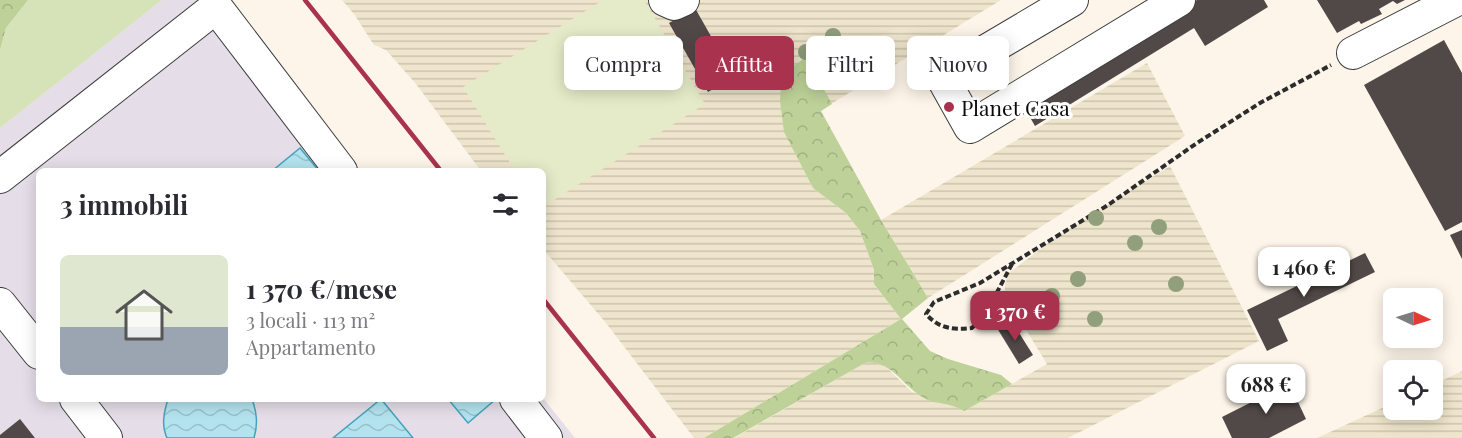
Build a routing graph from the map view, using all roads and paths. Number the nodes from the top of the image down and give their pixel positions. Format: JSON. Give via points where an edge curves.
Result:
{"nodes":[{"id":1,"x":665,"y":0,"type":"edge"},
{"id":2,"x":683,"y":0,"type":"edge"},
{"id":3,"x":1072,"y":0,"type":"edge"},
{"id":4,"x":1179,"y":0,"type":"edge"},
{"id":5,"x":1456,"y":0,"type":"edge"},
{"id":6,"x":1353,"y":53,"type":"joint"},
{"id":7,"x":339,"y":168,"type":"edge"},
{"id":8,"x":0,"y":177,"type":"edge"},
{"id":9,"x":1012,"y":264,"type":"junction"},
{"id":10,"x":0,"y":304,"type":"edge"},
{"id":11,"x":36,"y":349,"type":"edge"},
{"id":12,"x":77,"y":402,"type":"edge"},
{"id":13,"x":518,"y":402,"type":"edge"},
{"id":14,"x":106,"y":438,"type":"edge"},
{"id":15,"x":546,"y":438,"type":"edge"}],
"edges":[{"from":1,"to":2,"type":"lane","via":[[674,4]]},
{"from":3,"to":4,"type":"lane","via":[[942,77],[970,127]]},
{"from":5,"to":6,"type":"lane"},
{"from":6,"to":9,"type":"path","via":[[1260,103]]},
{"from":7,"to":8,"type":"lane","via":[[216,7]]},
{"from":9,"to":9,"type":"path","via":[[980,283],[934,302],[926,314],[934,323],[955,330],[972,328],[987,311]]},
{"from":10,"to":11,"type":"lane"},
{"from":12,"to":14,"type":"lane"},
{"from":13,"to":15,"type":"lane"}]}
